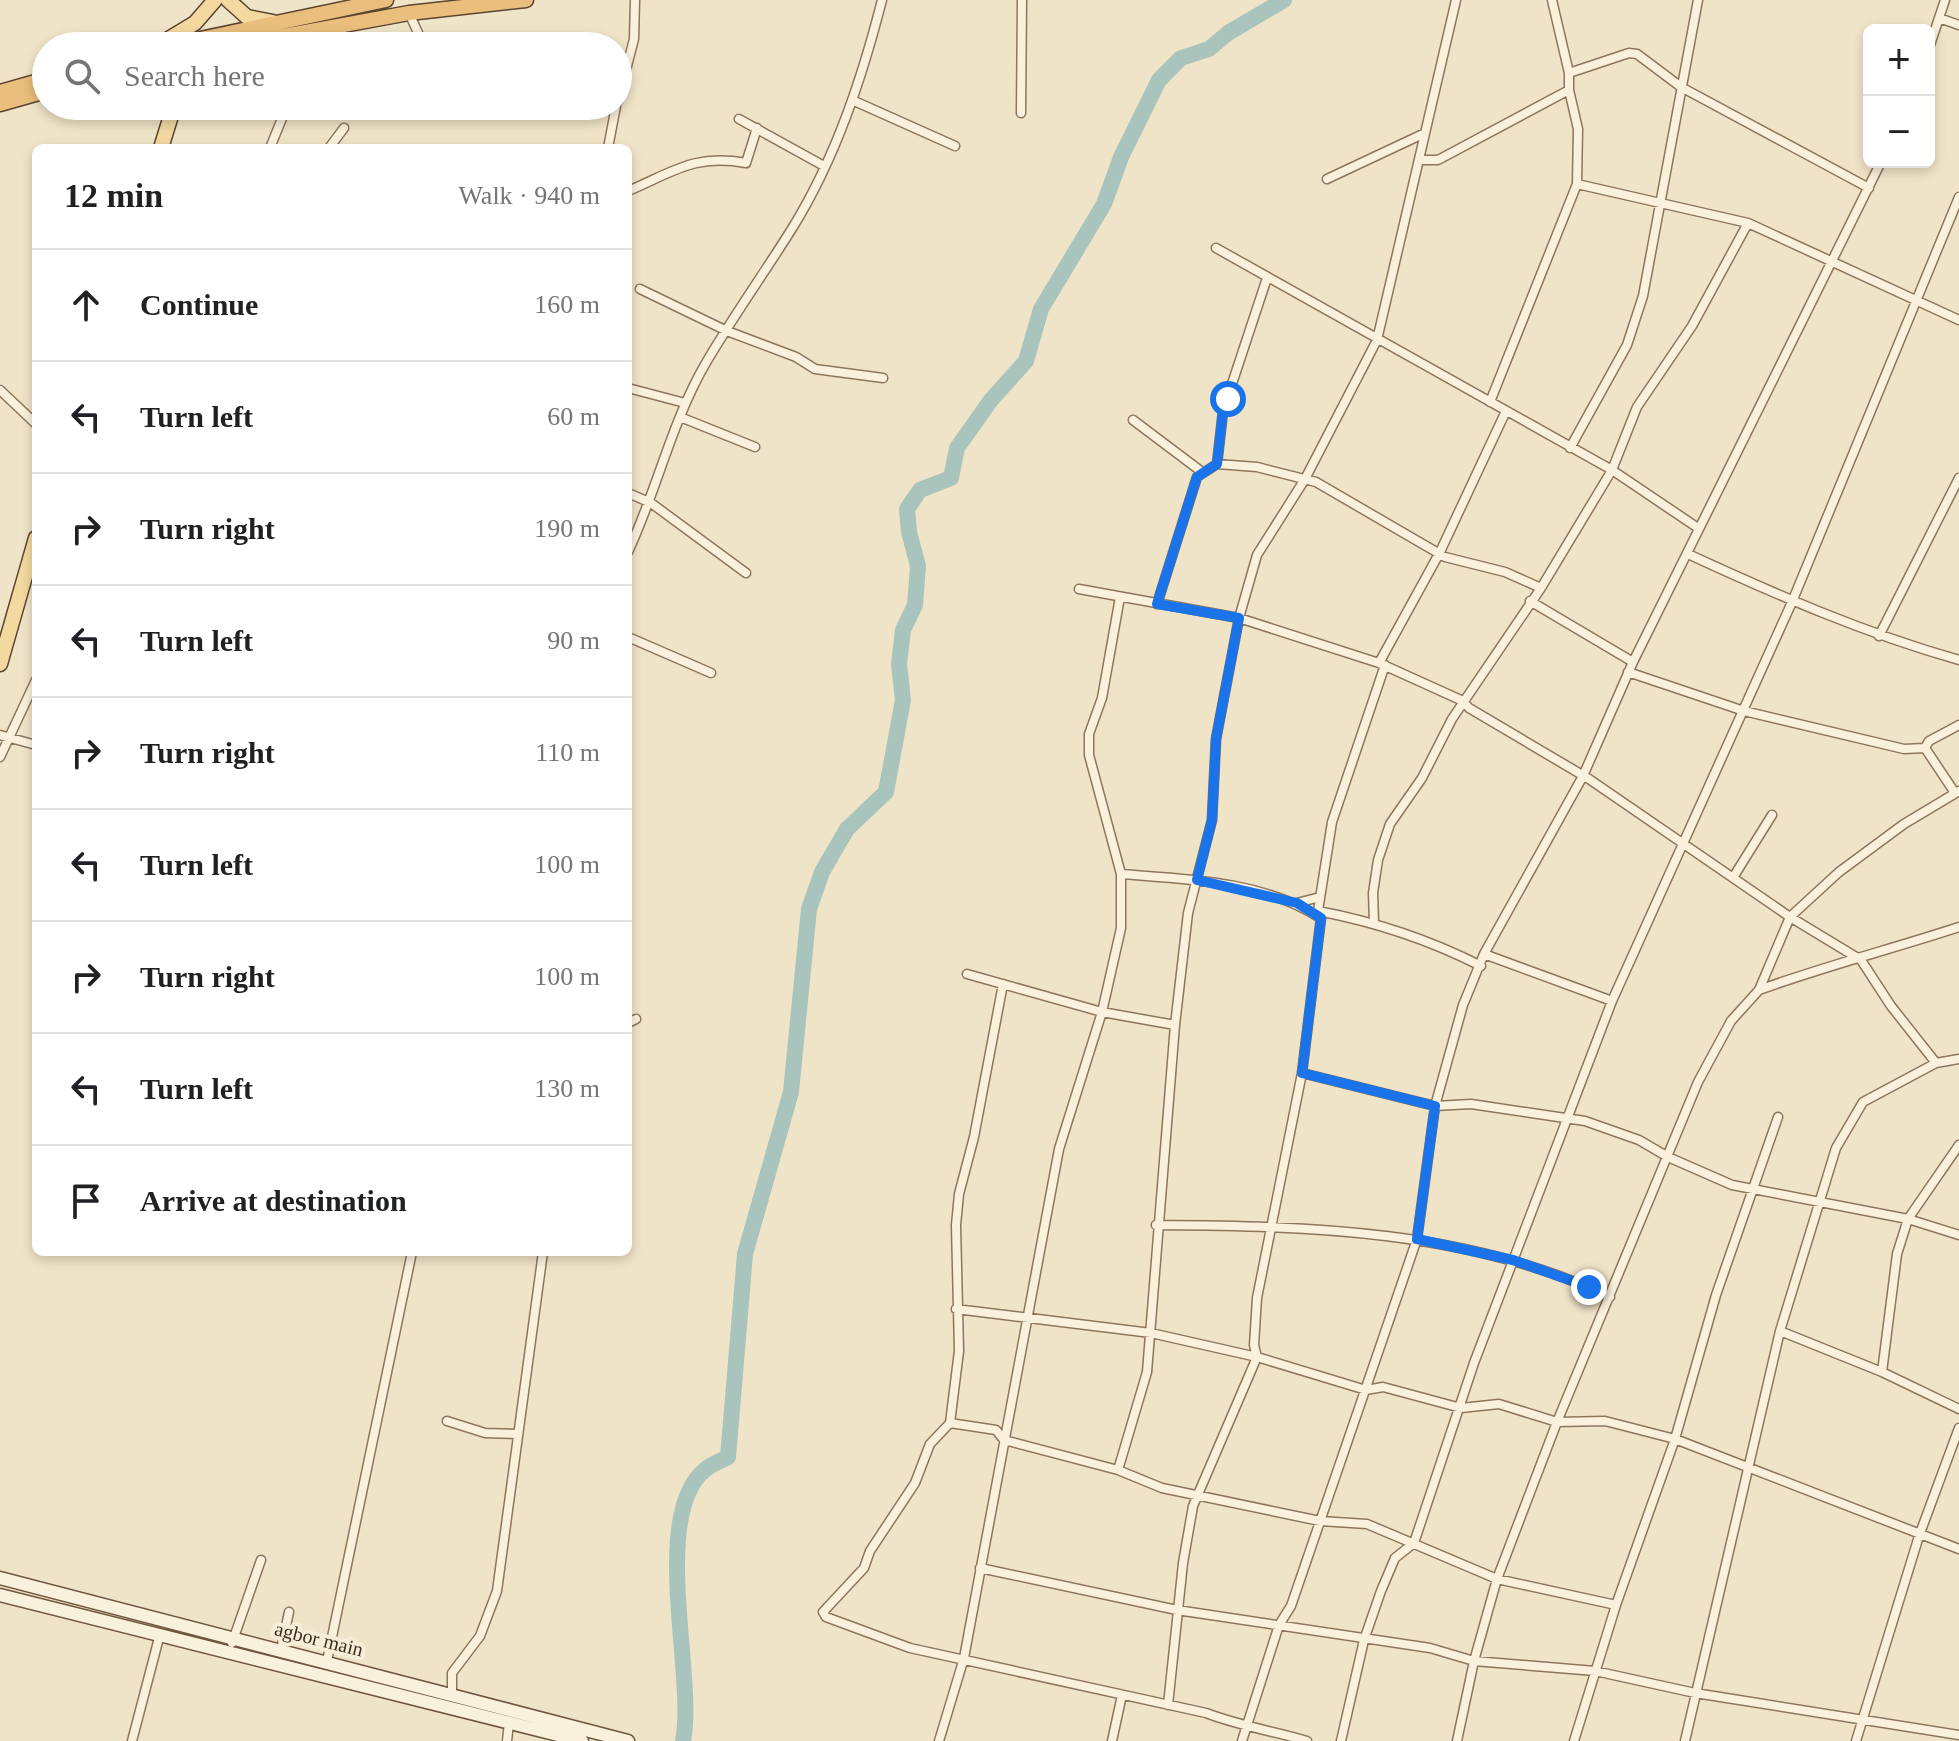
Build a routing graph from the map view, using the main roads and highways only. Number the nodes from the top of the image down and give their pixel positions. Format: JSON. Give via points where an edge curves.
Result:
{"nodes":[{"id":1,"x":215,"y":0,"type":"edge"},
{"id":2,"x":228,"y":0,"type":"edge"},
{"id":3,"x":386,"y":0,"type":"edge"},
{"id":4,"x":526,"y":0,"type":"edge"},
{"id":5,"x":340,"y":4,"type":"edge"},
{"id":6,"x":273,"y":22,"type":"junction"},
{"id":7,"x":180,"y":32,"type":"edge"},
{"id":8,"x":229,"y":32,"type":"edge"},
{"id":9,"x":303,"y":32,"type":"edge"},
{"id":10,"x":32,"y":83,"type":"edge"},
{"id":11,"x":0,"y":92,"type":"edge"},
{"id":12,"x":32,"y":95,"type":"edge"},
{"id":13,"x":0,"y":104,"type":"edge"},
{"id":14,"x":169,"y":120,"type":"edge"},
{"id":15,"x":162,"y":144,"type":"edge"},
{"id":16,"x":32,"y":552,"type":"edge"},
{"id":17,"x":0,"y":664,"type":"edge"},
{"id":18,"x":0,"y":1578,"type":"edge"},
{"id":19,"x":0,"y":1595,"type":"edge"},
{"id":20,"x":582,"y":1741,"type":"edge"},
{"id":21,"x":628,"y":1741,"type":"edge"}],
"edges":[{"from":1,"to":7,"type":"main road"},
{"from":2,"to":6,"type":"main road","via":[[247,17]]},
{"from":3,"to":5,"type":"highway"},
{"from":4,"to":9,"type":"highway"},
{"from":5,"to":6,"type":"highway"},
{"from":6,"to":8,"type":"highway"},
{"from":10,"to":11,"type":"highway"},
{"from":12,"to":13,"type":"highway"},
{"from":14,"to":15,"type":"main road"},
{"from":16,"to":17,"type":"main road"},
{"from":18,"to":21,"type":"main road","name":"agbor main"},
{"from":19,"to":20,"type":"main road","name":"agbor main"}]}
